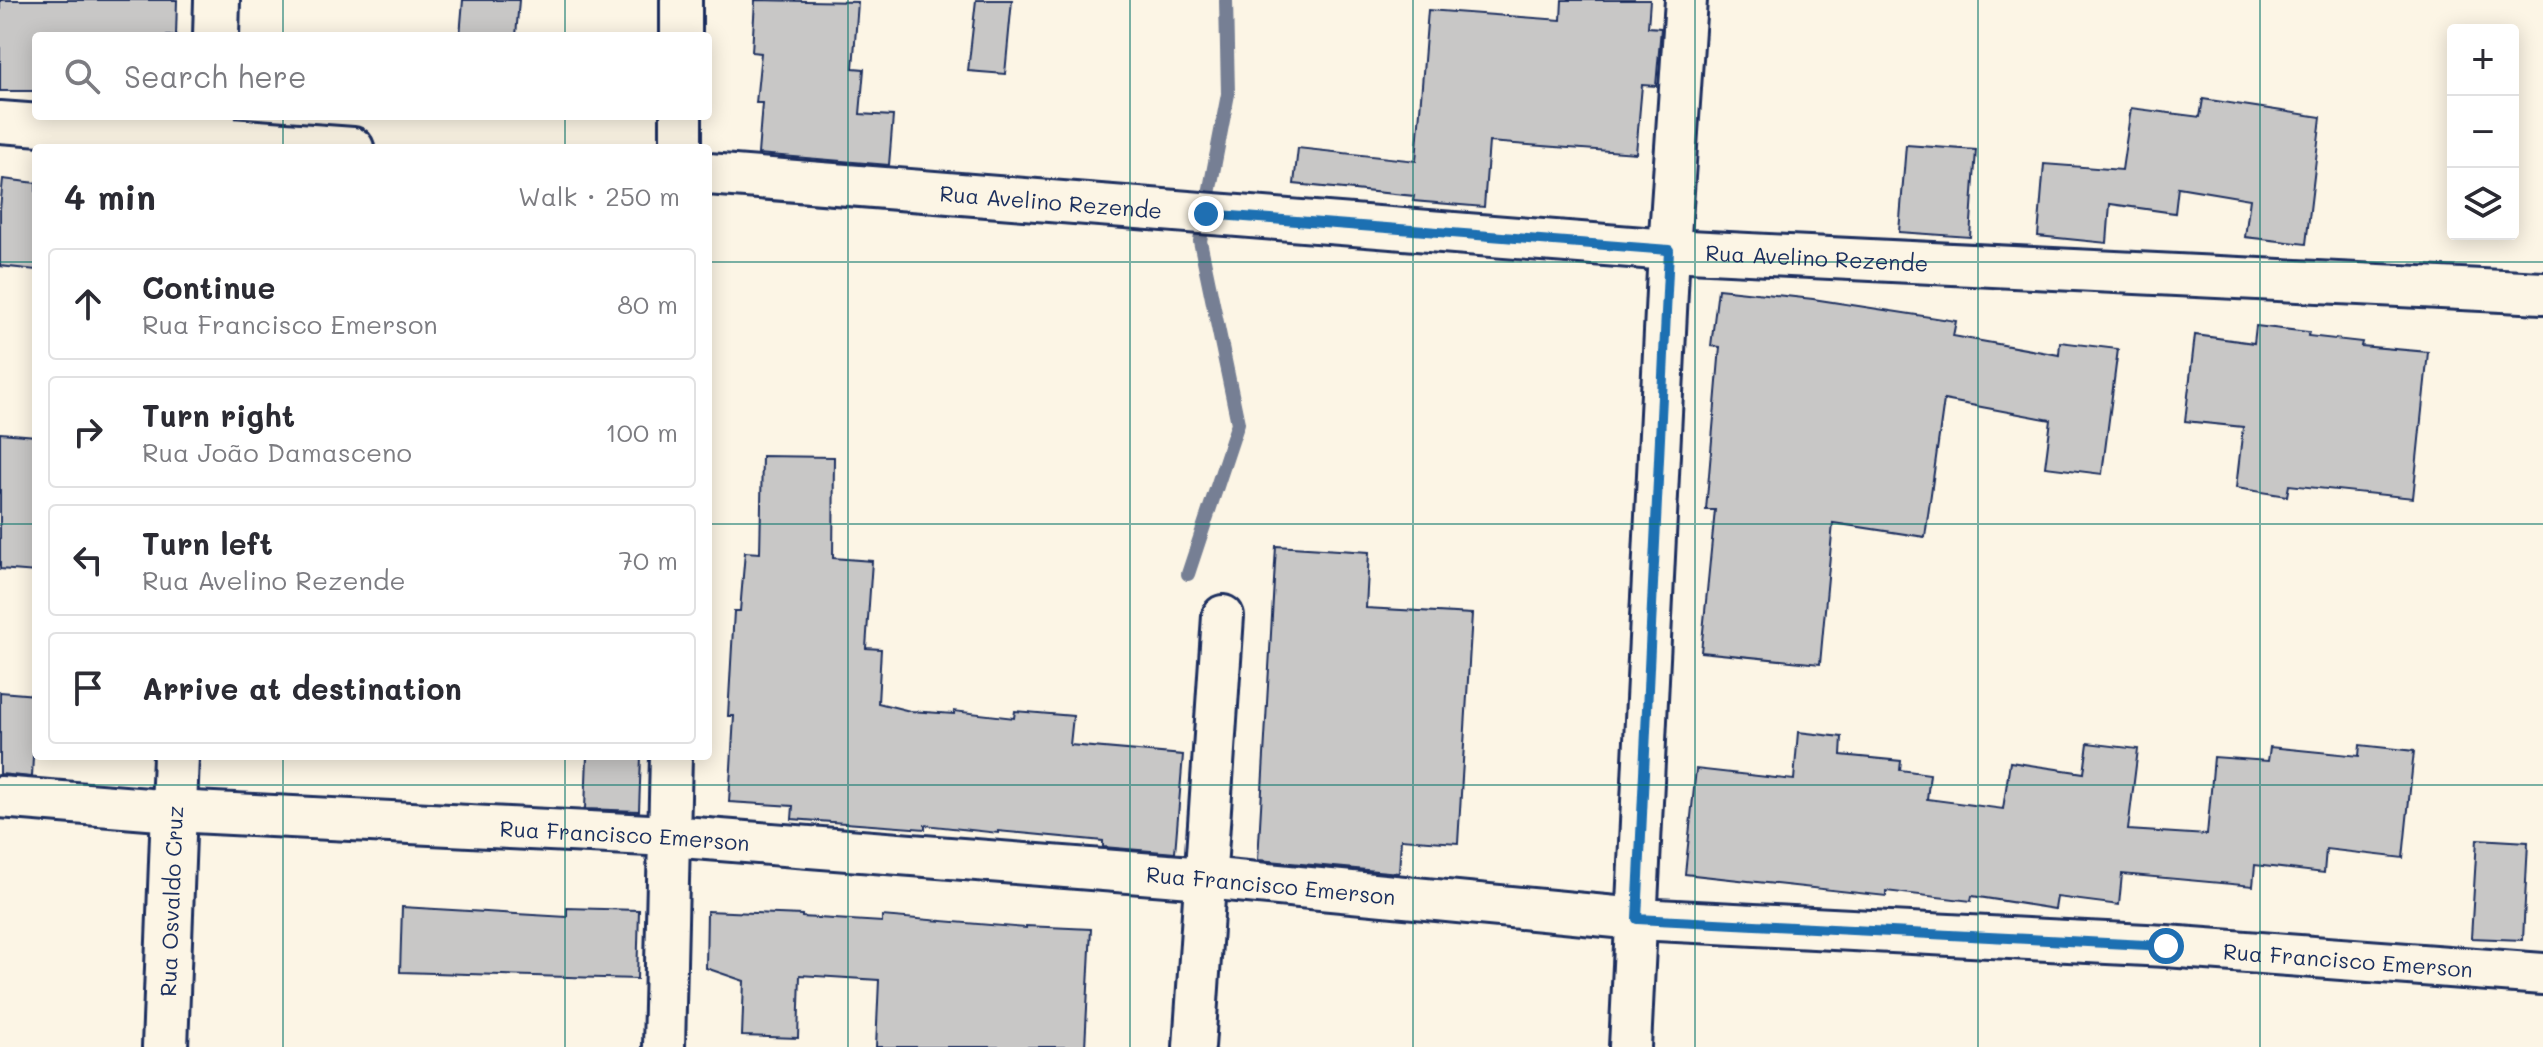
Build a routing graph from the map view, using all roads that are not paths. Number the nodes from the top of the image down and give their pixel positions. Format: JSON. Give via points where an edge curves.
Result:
{"nodes":[{"id":1,"x":217,"y":0,"type":"edge"},
{"id":2,"x":681,"y":0,"type":"edge"},
{"id":3,"x":1686,"y":0,"type":"edge"},
{"id":4,"x":216,"y":32,"type":"edge"},
{"id":5,"x":681,"y":32,"type":"edge"},
{"id":6,"x":681,"y":120,"type":"edge"},
{"id":7,"x":0,"y":122,"type":"edge"},
{"id":8,"x":212,"y":134,"type":"edge"},
{"id":9,"x":313,"y":144,"type":"edge"},
{"id":10,"x":681,"y":144,"type":"edge"},
{"id":11,"x":712,"y":174,"type":"edge"},
{"id":12,"x":1669,"y":250,"type":"junction"},
{"id":13,"x":2543,"y":293,"type":"edge"},
{"id":14,"x":1223,"y":616,"type":"dead end"},
{"id":15,"x":176,"y":760,"type":"edge"},
{"id":16,"x":671,"y":760,"type":"edge"},
{"id":17,"x":0,"y":797,"type":"edge"},
{"id":18,"x":173,"y":811,"type":"junction"},
{"id":19,"x":669,"y":836,"type":"junction"},
{"id":20,"x":1205,"y":878,"type":"junction"},
{"id":21,"x":1637,"y":919,"type":"junction"},
{"id":22,"x":2543,"y":974,"type":"edge"},
{"id":23,"x":165,"y":1047,"type":"edge"},
{"id":24,"x":664,"y":1047,"type":"edge"},
{"id":25,"x":1194,"y":1047,"type":"edge"},
{"id":26,"x":1630,"y":1047,"type":"edge"}],
"edges":[{"from":1,"to":4,"type":"main road"},
{"from":2,"to":5,"type":"street"},
{"from":3,"to":12,"type":"street"},
{"from":6,"to":10,"type":"street"},
{"from":7,"to":8,"type":"street"},
{"from":8,"to":9,"type":"street"},
{"from":11,"to":12,"type":"street","name":"Rua Avelino Rezende"},
{"from":12,"to":13,"type":"street","name":"Rua Avelino Rezende"},
{"from":12,"to":21,"type":"street"},
{"from":14,"to":20,"type":"street"},
{"from":15,"to":18,"type":"main road","name":"Rua Osvaldo Cruz"},
{"from":16,"to":19,"type":"street"},
{"from":17,"to":18,"type":"street","name":"Rua Francisco Emerson"},
{"from":18,"to":19,"type":"street","name":"Rua Francisco Emerson"},
{"from":18,"to":23,"type":"main road","name":"Rua Osvaldo Cruz"},
{"from":19,"to":20,"type":"street","name":"Rua Francisco Emerson"},
{"from":19,"to":24,"type":"street"},
{"from":20,"to":21,"type":"street","name":"Rua Francisco Emerson"},
{"from":20,"to":25,"type":"street"},
{"from":21,"to":22,"type":"street","name":"Rua Francisco Emerson","via":[[2166,946]]},
{"from":21,"to":26,"type":"street"}]}
